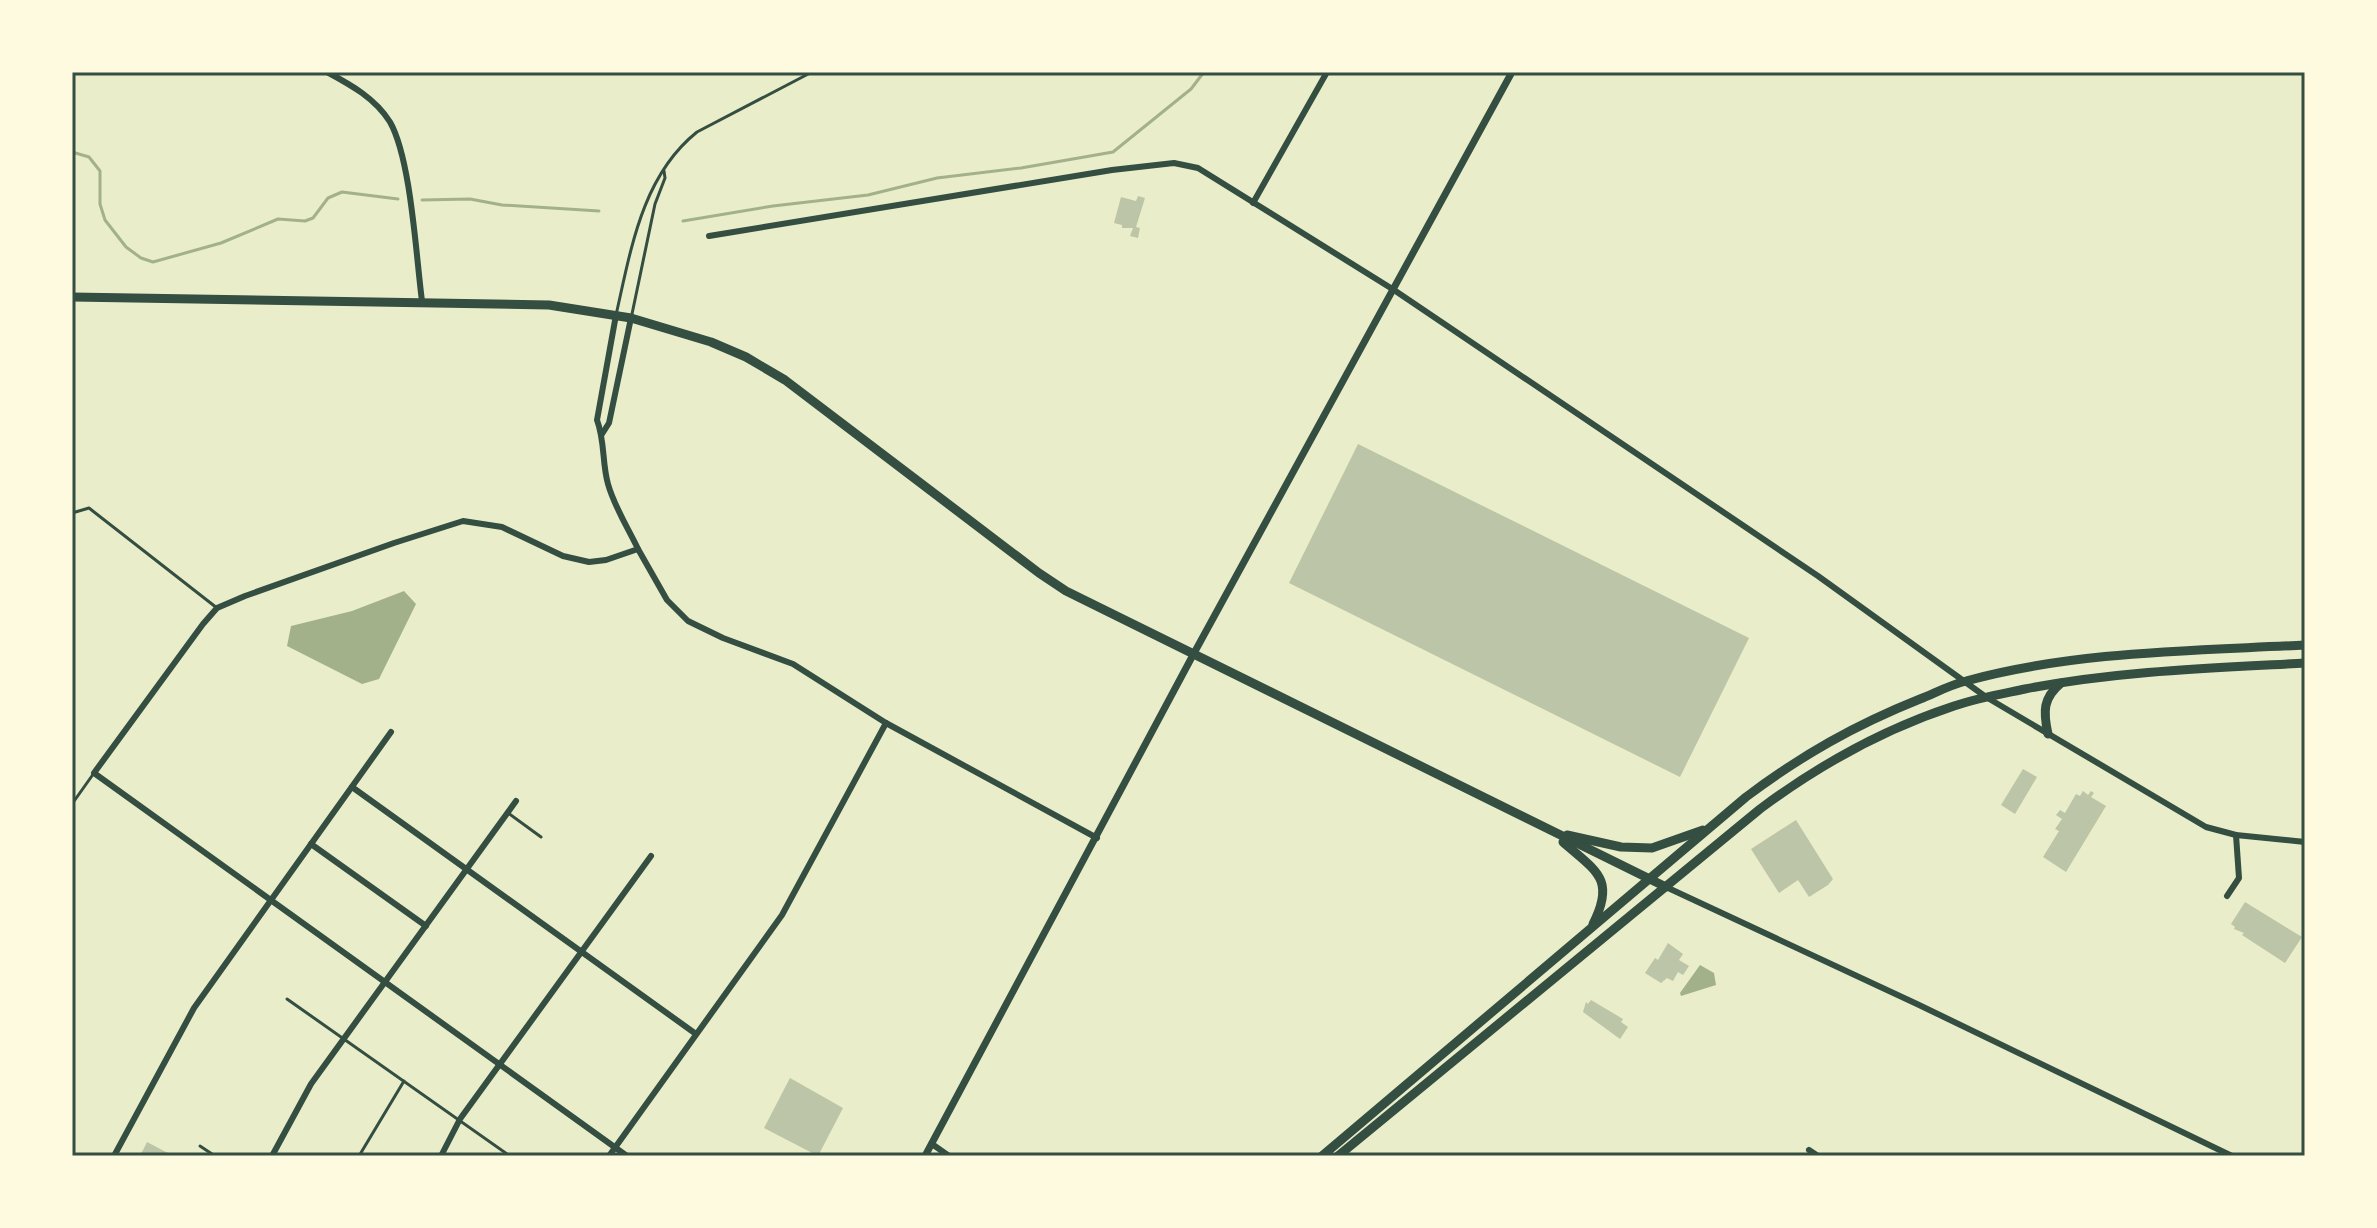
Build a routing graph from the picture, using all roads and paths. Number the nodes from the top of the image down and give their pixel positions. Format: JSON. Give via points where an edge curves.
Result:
{"nodes":[{"id":1,"x":327,"y":72,"type":"edge"},
{"id":2,"x":812,"y":72,"type":"edge"},
{"id":3,"x":1327,"y":72,"type":"edge"},
{"id":4,"x":1512,"y":72,"type":"edge"},
{"id":5,"x":664,"y":171,"type":"junction"},
{"id":6,"x":1253,"y":203,"type":"junction"},
{"id":7,"x":709,"y":236,"type":"dead end"},
{"id":8,"x":1394,"y":290,"type":"junction"},
{"id":9,"x":72,"y":297,"type":"edge"},
{"id":10,"x":422,"y":301,"type":"junction"},
{"id":11,"x":616,"y":315,"type":"junction"},
{"id":12,"x":631,"y":318,"type":"junction"},
{"id":13,"x":602,"y":434,"type":"junction"},
{"id":14,"x":72,"y":513,"type":"edge"},
{"id":15,"x":638,"y":549,"type":"junction"},
{"id":16,"x":217,"y":608,"type":"junction"},
{"id":17,"x":2305,"y":645,"type":"edge"},
{"id":18,"x":1193,"y":655,"type":"junction"},
{"id":19,"x":2305,"y":663,"type":"edge"},
{"id":20,"x":1964,"y":682,"type":"junction"},
{"id":21,"x":2061,"y":683,"type":"junction"},
{"id":22,"x":1986,"y":697,"type":"junction"},
{"id":23,"x":886,"y":723,"type":"junction"},
{"id":24,"x":391,"y":732,"type":"dead end"},
{"id":25,"x":2048,"y":734,"type":"junction"},
{"id":26,"x":94,"y":773,"type":"junction"},
{"id":27,"x":352,"y":787,"type":"junction"},
{"id":28,"x":516,"y":801,"type":"dead end"},
{"id":29,"x":72,"y":804,"type":"edge"},
{"id":30,"x":508,"y":813,"type":"junction"},
{"id":31,"x":1712,"y":826,"type":"junction"},
{"id":32,"x":1552,"y":832,"type":"junction"},
{"id":33,"x":2236,"y":835,"type":"junction"},
{"id":34,"x":541,"y":837,"type":"dead end"},
{"id":35,"x":1097,"y":838,"type":"junction"},
{"id":36,"x":2305,"y":842,"type":"edge"},
{"id":37,"x":311,"y":844,"type":"junction"},
{"id":38,"x":651,"y":856,"type":"dead end"},
{"id":39,"x":467,"y":869,"type":"junction"},
{"id":40,"x":1649,"y":880,"type":"junction"},
{"id":41,"x":1666,"y":887,"type":"junction"},
{"id":42,"x":2227,"y":896,"type":"dead end"},
{"id":43,"x":271,"y":900,"type":"junction"},
{"id":44,"x":426,"y":926,"type":"junction"},
{"id":45,"x":1590,"y":929,"type":"junction"},
{"id":46,"x":582,"y":951,"type":"junction"},
{"id":47,"x":386,"y":982,"type":"junction"},
{"id":48,"x":287,"y":999,"type":"dead end"},
{"id":49,"x":696,"y":1034,"type":"junction"},
{"id":50,"x":344,"y":1039,"type":"junction"},
{"id":51,"x":500,"y":1065,"type":"junction"},
{"id":52,"x":404,"y":1081,"type":"junction"},
{"id":53,"x":460,"y":1119,"type":"junction"},
{"id":54,"x":932,"y":1144,"type":"junction"},
{"id":55,"x":200,"y":1146,"type":"dead end"},
{"id":56,"x":615,"y":1148,"type":"junction"},
{"id":57,"x":1809,"y":1150,"type":"dead end"},
{"id":58,"x":114,"y":1156,"type":"edge"},
{"id":59,"x":215,"y":1156,"type":"edge"},
{"id":60,"x":272,"y":1156,"type":"edge"},
{"id":61,"x":359,"y":1156,"type":"edge"},
{"id":62,"x":441,"y":1156,"type":"edge"},
{"id":63,"x":510,"y":1156,"type":"edge"},
{"id":64,"x":609,"y":1156,"type":"edge"},
{"id":65,"x":627,"y":1156,"type":"edge"},
{"id":66,"x":925,"y":1156,"type":"edge"},
{"id":67,"x":949,"y":1156,"type":"edge"},
{"id":68,"x":1322,"y":1156,"type":"edge"},
{"id":69,"x":1338,"y":1156,"type":"edge"},
{"id":70,"x":1818,"y":1156,"type":"edge"},
{"id":71,"x":2232,"y":1156,"type":"edge"}],
"edges":[{"from":1,"to":10,"type":"street","via":[[362,91],[396,137]]},
{"from":2,"to":5,"type":"lane","via":[[697,132]]},
{"from":3,"to":6,"type":"street"},
{"from":4,"to":8,"type":"street"},
{"from":5,"to":11,"type":"lane","via":[[646,201]]},
{"from":5,"to":12,"type":"lane"},
{"from":6,"to":7,"type":"street","via":[[1198,168],[1174,163]]},
{"from":6,"to":8,"type":"street"},
{"from":8,"to":18,"type":"street"},
{"from":8,"to":20,"type":"street","via":[[1818,576]]},
{"from":9,"to":10,"type":"main road"},
{"from":10,"to":11,"type":"main road","via":[[549,305]]},
{"from":11,"to":12,"type":"main road"},
{"from":11,"to":13,"type":"street","via":[[597,420]]},
{"from":12,"to":13,"type":"street","via":[[609,423]]},
{"from":12,"to":18,"type":"main road","via":[[711,342],[785,380],[1039,573],[1092,606]]},
{"from":13,"to":15,"type":"street","via":[[609,487]]},
{"from":14,"to":16,"type":"lane","via":[[89,508]]},
{"from":15,"to":16,"type":"street","via":[[589,562],[563,556],[502,527],[463,521]]},
{"from":15,"to":23,"type":"street","via":[[667,600],[688,621],[793,664]]},
{"from":16,"to":26,"type":"street"},
{"from":17,"to":20,"type":"main road","via":[[2035,666]]},
{"from":18,"to":32,"type":"main road"},
{"from":18,"to":35,"type":"street"},
{"from":19,"to":21,"type":"main road"},
{"from":20,"to":22,"type":"street"},
{"from":20,"to":31,"type":"main road","via":[[1837,736],[1796,760]]},
{"from":21,"to":22,"type":"main road"},
{"from":21,"to":25,"type":"main road","via":[[2046,699]]},
{"from":22,"to":25,"type":"street"},
{"from":22,"to":41,"type":"main road","via":[[1917,719],[1838,758],[1760,809]]},
{"from":23,"to":35,"type":"street"},
{"from":23,"to":49,"type":"street","via":[[782,915]]},
{"from":24,"to":27,"type":"street"},
{"from":25,"to":33,"type":"street","via":[[2206,827]]},
{"from":26,"to":29,"type":"lane"},
{"from":26,"to":43,"type":"street"},
{"from":27,"to":37,"type":"street"},
{"from":27,"to":39,"type":"street"},
{"from":28,"to":30,"type":"street"},
{"from":30,"to":34,"type":"lane"},
{"from":30,"to":39,"type":"street"},
{"from":31,"to":32,"type":"main road","via":[[1652,848]]},
{"from":31,"to":40,"type":"main road"},
{"from":32,"to":40,"type":"main road"},
{"from":32,"to":45,"type":"main road","via":[[1601,880],[1604,898]]},
{"from":33,"to":36,"type":"street"},
{"from":33,"to":42,"type":"street","via":[[2239,878]]},
{"from":35,"to":54,"type":"street"},
{"from":37,"to":43,"type":"street"},
{"from":37,"to":44,"type":"street"},
{"from":38,"to":46,"type":"street"},
{"from":39,"to":44,"type":"street"},
{"from":39,"to":46,"type":"street"},
{"from":40,"to":41,"type":"main road"},
{"from":40,"to":45,"type":"main road"},
{"from":41,"to":69,"type":"main road"},
{"from":41,"to":71,"type":"street"},
{"from":43,"to":47,"type":"street"},
{"from":43,"to":58,"type":"street","via":[[194,1008]]},
{"from":44,"to":47,"type":"street"},
{"from":45,"to":68,"type":"main road"},
{"from":46,"to":49,"type":"street"},
{"from":46,"to":51,"type":"street"},
{"from":47,"to":50,"type":"street"},
{"from":47,"to":51,"type":"street"},
{"from":48,"to":50,"type":"lane"},
{"from":49,"to":56,"type":"street"},
{"from":50,"to":52,"type":"lane"},
{"from":50,"to":60,"type":"street","via":[[311,1084]]},
{"from":51,"to":53,"type":"street"},
{"from":51,"to":56,"type":"street"},
{"from":52,"to":53,"type":"lane"},
{"from":52,"to":61,"type":"lane"},
{"from":53,"to":62,"type":"street"},
{"from":53,"to":63,"type":"lane"},
{"from":54,"to":66,"type":"street"},
{"from":54,"to":67,"type":"street"},
{"from":55,"to":59,"type":"lane"},
{"from":56,"to":64,"type":"street"},
{"from":56,"to":65,"type":"street"},
{"from":57,"to":70,"type":"street"}]}
